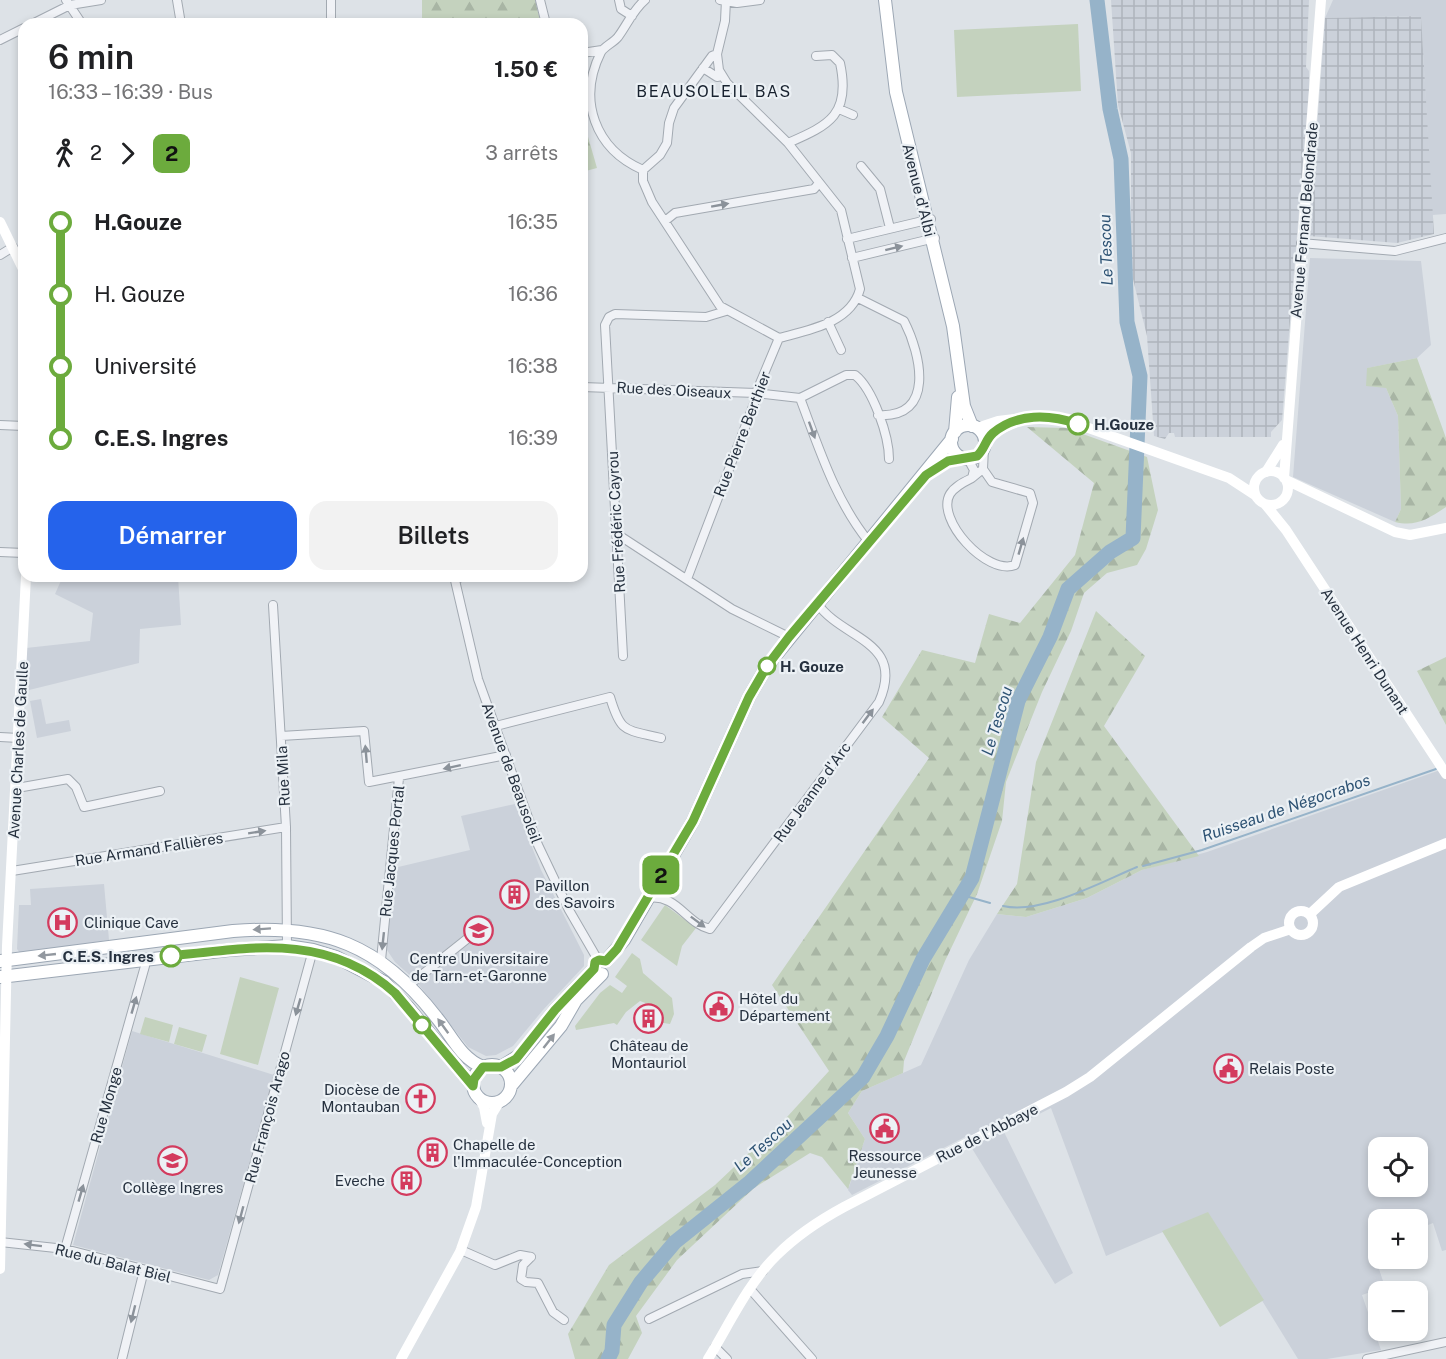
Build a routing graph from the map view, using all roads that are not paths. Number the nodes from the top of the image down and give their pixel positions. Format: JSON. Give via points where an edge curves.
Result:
{"nodes":[{"id":1,"x":101,"y":0,"type":"edge"},
{"id":2,"x":177,"y":0,"type":"edge"},
{"id":3,"x":331,"y":0,"type":"edge"},
{"id":4,"x":540,"y":0,"type":"edge"},
{"id":5,"x":619,"y":0,"type":"edge"},
{"id":6,"x":645,"y":0,"type":"edge"},
{"id":7,"x":760,"y":0,"type":"edge"},
{"id":8,"x":885,"y":0,"type":"edge"},
{"id":9,"x":1321,"y":0,"type":"edge"},
{"id":10,"x":724,"y":1,"type":"edge"},
{"id":11,"x":68,"y":3,"type":"edge"},
{"id":12,"x":632,"y":16,"type":"junction"},
{"id":13,"x":42,"y":18,"type":"edge"},
{"id":14,"x":78,"y":18,"type":"edge"},
{"id":15,"x":180,"y":18,"type":"edge"},
{"id":16,"x":331,"y":18,"type":"edge"},
{"id":17,"x":544,"y":18,"type":"edge"},
{"id":18,"x":18,"y":31,"type":"edge"},
{"id":19,"x":0,"y":40,"type":"edge"},
{"id":20,"x":602,"y":50,"type":"junction"},
{"id":21,"x":588,"y":52,"type":"edge"},
{"id":22,"x":717,"y":54,"type":"junction"},
{"id":23,"x":816,"y":56,"type":"dead end"},
{"id":24,"x":703,"y":68,"type":"junction"},
{"id":25,"x":722,"y":76,"type":"junction"},
{"id":26,"x":589,"y":94,"type":"joint"},
{"id":27,"x":839,"y":109,"type":"junction"},
{"id":28,"x":853,"y":115,"type":"dead end"},
{"id":29,"x":788,"y":143,"type":"junction"},
{"id":30,"x":861,"y":166,"type":"dead end"},
{"id":31,"x":643,"y":170,"type":"junction"},
{"id":32,"x":819,"y":183,"type":"junction"},
{"id":33,"x":930,"y":220,"type":"junction"},
{"id":34,"x":665,"y":221,"type":"junction"},
{"id":35,"x":0,"y":222,"type":"edge"},
{"id":36,"x":890,"y":228,"type":"junction"},
{"id":37,"x":934,"y":238,"type":"junction"},
{"id":38,"x":1446,"y":238,"type":"edge"},
{"id":39,"x":847,"y":239,"type":"junction"},
{"id":40,"x":1301,"y":243,"type":"junction"},
{"id":41,"x":13,"y":247,"type":"junction"},
{"id":42,"x":0,"y":255,"type":"edge"},
{"id":43,"x":18,"y":258,"type":"edge"},
{"id":44,"x":852,"y":258,"type":"junction"},
{"id":45,"x":858,"y":298,"type":"junction"},
{"id":46,"x":726,"y":311,"type":"junction"},
{"id":47,"x":828,"y":322,"type":"junction"},
{"id":48,"x":779,"y":338,"type":"junction"},
{"id":49,"x":841,"y":350,"type":"dead end"},
{"id":50,"x":960,"y":378,"type":"junction"},
{"id":51,"x":588,"y":387,"type":"edge"},
{"id":52,"x":608,"y":387,"type":"junction"},
{"id":53,"x":756,"y":393,"type":"junction"},
{"id":54,"x":800,"y":398,"type":"junction"},
{"id":55,"x":878,"y":415,"type":"junction"},
{"id":56,"x":1030,"y":417,"type":"junction"},
{"id":57,"x":0,"y":425,"type":"edge"},
{"id":58,"x":18,"y":426,"type":"edge"},
{"id":59,"x":974,"y":427,"type":"junction"},
{"id":60,"x":953,"y":436,"type":"junction"},
{"id":61,"x":1286,"y":440,"type":"junction"},
{"id":62,"x":984,"y":446,"type":"junction"},
{"id":63,"x":965,"y":458,"type":"junction"},
{"id":64,"x":889,"y":459,"type":"dead end"},
{"id":65,"x":983,"y":469,"type":"junction"},
{"id":66,"x":1262,"y":473,"type":"junction"},
{"id":67,"x":926,"y":475,"type":"junction"},
{"id":68,"x":972,"y":478,"type":"junction"},
{"id":69,"x":1229,"y":478,"type":"junction"},
{"id":70,"x":1285,"y":479,"type":"junction"},
{"id":71,"x":1313,"y":494,"type":"junction"},
{"id":72,"x":1255,"y":495,"type":"junction"},
{"id":73,"x":1284,"y":499,"type":"junction"},
{"id":74,"x":1265,"y":504,"type":"junction"},
{"id":75,"x":1446,"y":528,"type":"edge"},
{"id":76,"x":1286,"y":530,"type":"junction"},
{"id":77,"x":616,"y":534,"type":"junction"},
{"id":78,"x":869,"y":542,"type":"junction"},
{"id":79,"x":0,"y":552,"type":"edge"},
{"id":80,"x":18,"y":553,"type":"edge"},
{"id":81,"x":687,"y":579,"type":"junction"},
{"id":82,"x":26,"y":582,"type":"edge"},
{"id":83,"x":455,"y":582,"type":"edge"},
{"id":84,"x":817,"y":603,"type":"junction"},
{"id":85,"x":273,"y":605,"type":"dead end"},
{"id":86,"x":789,"y":637,"type":"junction"},
{"id":87,"x":623,"y":656,"type":"dead end"},
{"id":88,"x":496,"y":726,"type":"junction"},
{"id":89,"x":0,"y":736,"type":"edge"},
{"id":90,"x":280,"y":736,"type":"junction"},
{"id":91,"x":19,"y":738,"type":"junction"},
{"id":92,"x":661,"y":738,"type":"dead end"},
{"id":93,"x":506,"y":755,"type":"junction"},
{"id":94,"x":1445,"y":772,"type":"edge"},
{"id":95,"x":399,"y":778,"type":"junction"},
{"id":96,"x":17,"y":788,"type":"junction"},
{"id":97,"x":160,"y":790,"type":"dead end"},
{"id":98,"x":286,"y":827,"type":"junction"},
{"id":99,"x":1446,"y":843,"type":"edge"},
{"id":100,"x":12,"y":871,"type":"junction"},
{"id":101,"x":648,"y":898,"type":"junction"},
{"id":102,"x":5,"y":904,"type":"edge"},
{"id":103,"x":1310,"y":914,"type":"junction"},
{"id":104,"x":487,"y":923,"type":"dead end"},
{"id":105,"x":1291,"y":928,"type":"junction"},
{"id":106,"x":289,"y":929,"type":"junction"},
{"id":107,"x":287,"y":946,"type":"junction"},
{"id":108,"x":313,"y":950,"type":"junction"},
{"id":109,"x":144,"y":960,"type":"junction"},
{"id":110,"x":381,"y":960,"type":"junction"},
{"id":111,"x":3,"y":961,"type":"edge"},
{"id":112,"x":600,"y":966,"type":"junction"},
{"id":113,"x":4,"y":977,"type":"edge"},
{"id":114,"x":409,"y":985,"type":"junction"},
{"id":115,"x":483,"y":1067,"type":"junction"},
{"id":116,"x":501,"y":1067,"type":"junction"},
{"id":117,"x":3,"y":1077,"type":"edge"},
{"id":118,"x":511,"y":1086,"type":"junction"},
{"id":119,"x":475,"y":1091,"type":"junction"},
{"id":120,"x":500,"y":1101,"type":"junction"},
{"id":121,"x":483,"y":1162,"type":"junction"},
{"id":122,"x":0,"y":1232,"type":"edge"},
{"id":123,"x":0,"y":1242,"type":"edge"},
{"id":124,"x":65,"y":1249,"type":"junction"},
{"id":125,"x":461,"y":1250,"type":"junction"},
{"id":126,"x":0,"y":1269,"type":"edge"},
{"id":127,"x":144,"y":1270,"type":"junction"},
{"id":128,"x":763,"y":1271,"type":"junction"},
{"id":129,"x":224,"y":1284,"type":"joint"},
{"id":130,"x":751,"y":1290,"type":"junction"},
{"id":131,"x":649,"y":1319,"type":"dead end"},
{"id":132,"x":564,"y":1320,"type":"dead end"},
{"id":133,"x":1446,"y":1342,"type":"edge"},
{"id":134,"x":716,"y":1347,"type":"junction"},
{"id":135,"x":122,"y":1359,"type":"edge"},
{"id":136,"x":401,"y":1359,"type":"edge"},
{"id":137,"x":708,"y":1359,"type":"edge"},
{"id":138,"x":727,"y":1359,"type":"edge"},
{"id":139,"x":812,"y":1359,"type":"edge"},
{"id":140,"x":1367,"y":1359,"type":"edge"}],
"edges":[{"from":1,"to":11,"type":"street"},
{"from":2,"to":15,"type":"street"},
{"from":3,"to":16,"type":"street"},
{"from":4,"to":17,"type":"street"},
{"from":5,"to":12,"type":"street","via":[[621,9]]},
{"from":6,"to":12,"type":"street"},
{"from":7,"to":10,"type":"street"},
{"from":8,"to":33,"type":"main road","name":"Avenue d'Albi","via":[[896,93]]},
{"from":9,"to":40,"type":"main road","name":"Avenue Fernand Belondrade"},
{"from":10,"to":22,"type":"street","via":[[725,21]]},
{"from":11,"to":13,"type":"street"},
{"from":11,"to":14,"type":"street"},
{"from":12,"to":20,"type":"street","via":[[616,39]]},
{"from":18,"to":19,"type":"street"},
{"from":20,"to":21,"type":"street"},
{"from":20,"to":26,"type":"street"},
{"from":22,"to":24,"type":"street"},
{"from":22,"to":25,"type":"street"},
{"from":23,"to":27,"type":"street","via":[[832,55],[840,63]]},
{"from":24,"to":25,"type":"street"},
{"from":24,"to":31,"type":"street","via":[[670,116],[670,133],[664,149]]},
{"from":25,"to":29,"type":"street"},
{"from":26,"to":31,"type":"street","via":[[592,113],[607,143],[619,158]]},
{"from":27,"to":28,"type":"street"},
{"from":27,"to":29,"type":"street","via":[[825,126]]},
{"from":29,"to":32,"type":"street"},
{"from":30,"to":36,"type":"street","via":[[880,189]]},
{"from":31,"to":34,"type":"street","via":[[652,202]]},
{"from":34,"to":32,"type":"street","one_way":true,"via":[[675,213],[814,189]]},
{"from":32,"to":39,"type":"street","via":[[841,210]]},
{"from":33,"to":36,"type":"street"},
{"from":33,"to":37,"type":"main road","name":"Avenue d'Albi"},
{"from":34,"to":46,"type":"street"},
{"from":35,"to":41,"type":"main road"},
{"from":36,"to":39,"type":"street"},
{"from":44,"to":37,"type":"street","one_way":true},
{"from":37,"to":50,"type":"main road","name":"Avenue d'Albi"},
{"from":38,"to":40,"type":"street","via":[[1395,251]]},
{"from":39,"to":44,"type":"street"},
{"from":40,"to":61,"type":"main road","name":"Avenue Fernand Belondrade"},
{"from":41,"to":42,"type":"street"},
{"from":41,"to":43,"type":"main road"},
{"from":44,"to":45,"type":"street","via":[[858,273]]},
{"from":45,"to":47,"type":"street","via":[[850,310]]},
{"from":45,"to":55,"type":"street","via":[[903,321],[920,365],[911,405],[905,412],[892,416]]},
{"from":46,"to":48,"type":"street"},
{"from":46,"to":52,"type":"street","name":"Rue Frédéric Cayrou","via":[[706,317],[609,317],[605,325]]},
{"from":47,"to":48,"type":"street"},
{"from":47,"to":49,"type":"street"},
{"from":48,"to":53,"type":"street","name":"Rue Pierre Berthier"},
{"from":50,"to":59,"type":"main road","name":"Avenue d'Albi","via":[[966,414]]},
{"from":50,"to":60,"type":"main road","name":"Avenue d'Albi"},
{"from":51,"to":52,"type":"street","name":"Rue des Oiseaux"},
{"from":52,"to":53,"type":"street","name":"Rue des Oiseaux"},
{"from":52,"to":77,"type":"street","name":"Rue Frédéric Cayrou"},
{"from":53,"to":54,"type":"street","name":"Rue des Oiseaux"},
{"from":53,"to":81,"type":"street","name":"Rue Pierre Berthier"},
{"from":54,"to":55,"type":"street","via":[[846,375],[855,375],[862,381]]},
{"from":54,"to":78,"type":"street","one_way":true,"via":[[848,515]]},
{"from":55,"to":64,"type":"street","via":[[889,444]]},
{"from":56,"to":59,"type":"main road"},
{"from":56,"to":62,"type":"main road","via":[[999,429]]},
{"from":56,"to":69,"type":"main road","via":[[1057,418]]},
{"from":57,"to":58,"type":"street"},
{"from":59,"to":60,"type":"main road","via":[[963,427]]},
{"from":59,"to":62,"type":"main road","via":[[983,434]]},
{"from":60,"to":63,"type":"main road","via":[[953,449]]},
{"from":60,"to":67,"type":"main road"},
{"from":61,"to":66,"type":"main road","name":"Avenue Fernand Belondrade","via":[[1279,455]]},
{"from":61,"to":70,"type":"main road","name":"Avenue Fernand Belondrade"},
{"from":62,"to":63,"type":"main road","via":[[977,456]]},
{"from":62,"to":65,"type":"street"},
{"from":63,"to":67,"type":"main road","via":[[948,461]]},
{"from":63,"to":68,"type":"street","via":[[974,470]]},
{"from":65,"to":68,"type":"street"},
{"from":68,"to":65,"type":"street","one_way":true,"via":[[951,492],[947,508],[952,520],[979,557],[1005,567],[1015,565],[1033,503],[1030,493],[988,480]]},
{"from":66,"to":69,"type":"main road"},
{"from":66,"to":70,"type":"main road","via":[[1276,472]]},
{"from":66,"to":72,"type":"main road","via":[[1253,488]]},
{"from":67,"to":78,"type":"main road"},
{"from":69,"to":72,"type":"main road"},
{"from":70,"to":71,"type":"main road"},
{"from":70,"to":73,"type":"main road"},
{"from":71,"to":73,"type":"main road"},
{"from":71,"to":75,"type":"main road","via":[[1395,532],[1410,535]]},
{"from":72,"to":74,"type":"main road"},
{"from":73,"to":74,"type":"main road","via":[[1273,505]]},
{"from":73,"to":76,"type":"main road","name":"Avenue Henri Dunant"},
{"from":74,"to":76,"type":"main road","name":"Avenue Henri Dunant"},
{"from":76,"to":94,"type":"main road","name":"Avenue Henri Dunant"},
{"from":77,"to":81,"type":"street"},
{"from":77,"to":87,"type":"street","name":"Rue Frédéric Cayrou"},
{"from":78,"to":84,"type":"main road"},
{"from":79,"to":80,"type":"street"},
{"from":81,"to":86,"type":"street","via":[[732,609]]},
{"from":82,"to":91,"type":"main road","name":"Avenue Charles de Gaulle"},
{"from":83,"to":88,"type":"street","name":"Avenue de Beausoleil","via":[[478,679]]},
{"from":84,"to":86,"type":"main road"},
{"from":101,"to":84,"type":"street","name":"Rue Jeanne d'Arc","one_way":true,"via":[[670,901],[710,929],[879,702],[885,671],[877,652]]},
{"from":85,"to":90,"type":"street","name":"Rue Mila"},
{"from":86,"to":101,"type":"main road","via":[[749,697],[693,821]]},
{"from":88,"to":92,"type":"street","via":[[610,697],[617,721],[624,729]]},
{"from":88,"to":93,"type":"street","name":"Avenue de Beausoleil"},
{"from":89,"to":91,"type":"street"},
{"from":95,"to":90,"type":"street","one_way":true,"via":[[369,782],[364,730]]},
{"from":90,"to":98,"type":"street","name":"Rue Mila"},
{"from":91,"to":96,"type":"main road","name":"Avenue Charles de Gaulle"},
{"from":93,"to":95,"type":"street","name":"Rue Jacques Portal","one_way":true},
{"from":93,"to":112,"type":"street","name":"Avenue de Beausoleil","via":[[546,862]]},
{"from":95,"to":110,"type":"street","name":"Rue Jacques Portal","one_way":true},
{"from":96,"to":97,"type":"street","via":[[68,778],[84,807]]},
{"from":96,"to":100,"type":"main road","name":"Avenue Charles de Gaulle"},
{"from":100,"to":98,"type":"street","name":"Rue Armand Fallières","one_way":true},
{"from":98,"to":106,"type":"street","name":"Rue Mila"},
{"from":99,"to":103,"type":"main road","via":[[1340,887]]},
{"from":100,"to":102,"type":"main road","name":"Avenue Charles de Gaulle"},
{"from":101,"to":112,"type":"main road","via":[[624,940]]},
{"from":102,"to":111,"type":"main road","name":"Avenue Charles de Gaulle"},
{"from":103,"to":105,"type":"main road","via":[[1293,913]]},
{"from":103,"to":105,"type":"main road","via":[[1313,924],[1308,933],[1298,934]]},
{"from":104,"to":114,"type":"street"},
{"from":105,"to":128,"type":"main road","name":"Rue de l'Abbaye","via":[[1251,947],[1090,1077],[836,1212],[792,1241]]},
{"from":106,"to":107,"type":"street","name":"Rue Mila"},
{"from":106,"to":110,"type":"main road","via":[[339,941]]},
{"from":106,"to":111,"type":"main road","one_way":true,"via":[[233,931]]},
{"from":107,"to":108,"type":"main road"},
{"from":107,"to":109,"type":"main road"},
{"from":108,"to":119,"type":"main road","via":[[336,957],[384,982]]},
{"from":108,"to":129,"type":"street","name":"Rue François Arago","one_way":true},
{"from":109,"to":113,"type":"main road"},
{"from":124,"to":109,"type":"street","name":"Rue Monge","one_way":true},
{"from":110,"to":114,"type":"main road"},
{"from":111,"to":113,"type":"main road","name":"Avenue Charles de Gaulle"},
{"from":112,"to":116,"type":"main road","via":[[555,1010],[520,1055]]},
{"from":118,"to":112,"type":"main road","one_way":true,"via":[[561,1026]]},
{"from":113,"to":117,"type":"main road","name":"Avenue Charles de Gaulle"},
{"from":115,"to":114,"type":"main road","one_way":true,"via":[[464,1055]]},
{"from":115,"to":116,"type":"main road"},
{"from":115,"to":119,"type":"main road","via":[[474,1079]]},
{"from":116,"to":118,"type":"main road"},
{"from":117,"to":122,"type":"main road","name":"Avenue Charles de Gaulle"},
{"from":118,"to":120,"type":"main road"},
{"from":119,"to":120,"type":"main road","via":[[485,1101]]},
{"from":119,"to":121,"type":"main road","via":[[487,1117]]},
{"from":120,"to":121,"type":"main road","via":[[492,1114]]},
{"from":121,"to":125,"type":"main road","via":[[476,1207]]},
{"from":122,"to":123,"type":"main road","name":"Avenue Charles de Gaulle"},
{"from":124,"to":123,"type":"street","name":"Rue du Balat Biel","one_way":true},
{"from":123,"to":126,"type":"main road","name":"Avenue Charles de Gaulle"},
{"from":124,"to":127,"type":"street","name":"Rue du Balat Biel"},
{"from":125,"to":132,"type":"street","via":[[495,1265],[520,1256],[531,1257],[523,1265],[521,1278],[538,1283],[553,1312]]},
{"from":125,"to":136,"type":"main road"},
{"from":127,"to":129,"type":"street","name":"Rue du Balat Biel","via":[[220,1288]]},
{"from":127,"to":135,"type":"street","one_way":true},
{"from":128,"to":130,"type":"main road","name":"Rue de l'Abbaye"},
{"from":128,"to":131,"type":"street","via":[[742,1275]]},
{"from":130,"to":134,"type":"main road","name":"Rue de l'Abbaye"},
{"from":130,"to":139,"type":"street"},
{"from":133,"to":140,"type":"street"},
{"from":134,"to":137,"type":"main road","name":"Rue de l'Abbaye"},
{"from":134,"to":138,"type":"street"}]}
